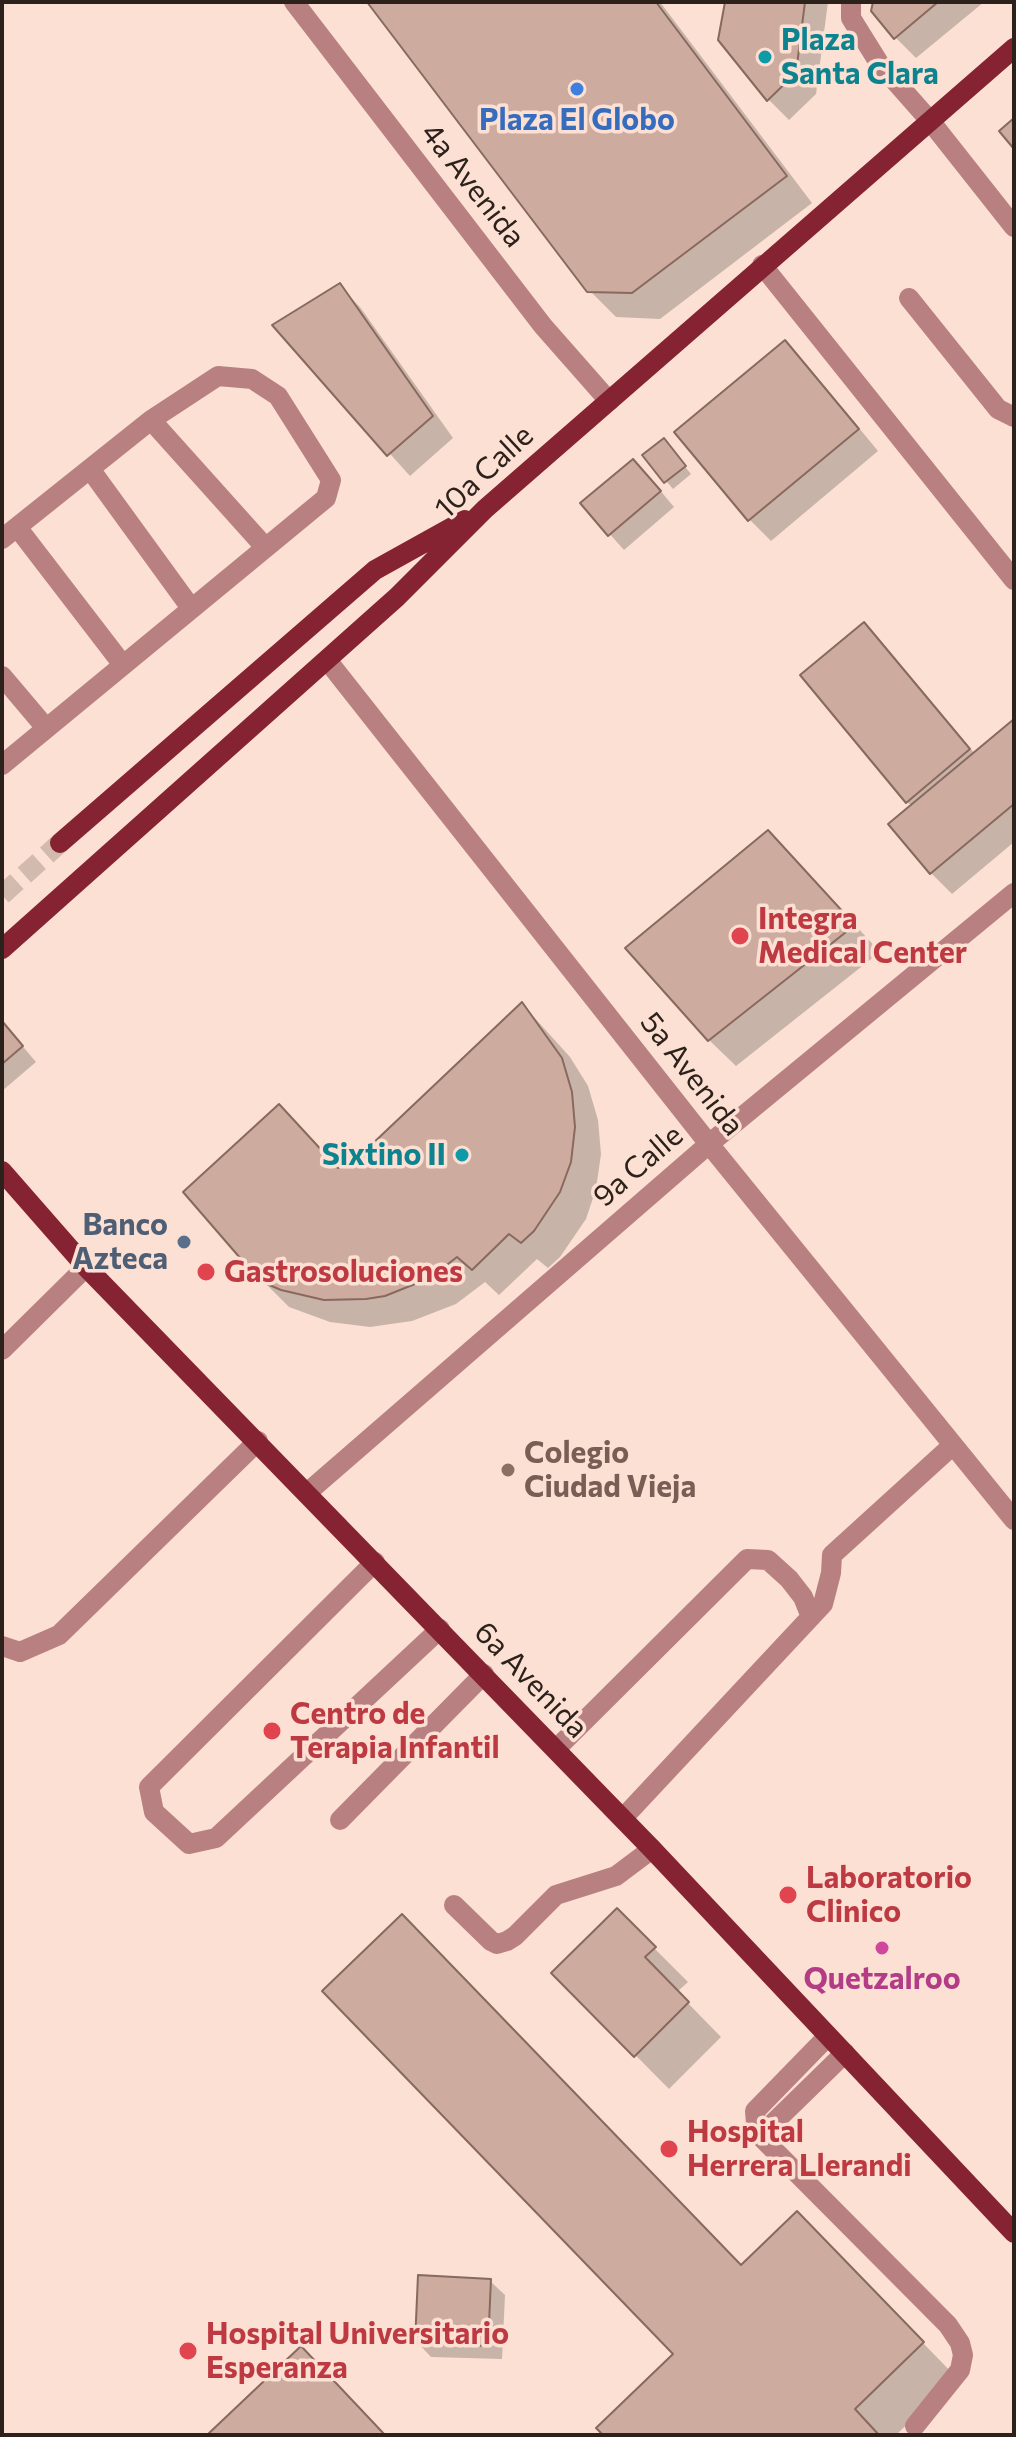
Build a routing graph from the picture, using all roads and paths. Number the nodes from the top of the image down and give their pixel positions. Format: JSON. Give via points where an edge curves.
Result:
{"nodes":[{"id":1,"x":294,"y":2,"type":"edge"},
{"id":2,"x":851,"y":2,"type":"edge"},
{"id":3,"x":1014,"y":48,"type":"edge"},
{"id":4,"x":931,"y":122,"type":"junction"},
{"id":5,"x":1014,"y":227,"type":"edge"},
{"id":6,"x":762,"y":265,"type":"junction"},
{"id":7,"x":909,"y":298,"type":"dead end"},
{"id":8,"x":609,"y":401,"type":"junction"},
{"id":9,"x":1014,"y":417,"type":"edge"},
{"id":10,"x":151,"y":420,"type":"junction"},
{"id":11,"x":90,"y":469,"type":"junction"},
{"id":12,"x":485,"y":509,"type":"junction"},
{"id":13,"x":10,"y":533,"type":"edge"},
{"id":14,"x":265,"y":547,"type":"junction"},
{"id":15,"x":1014,"y":580,"type":"edge"},
{"id":16,"x":191,"y":608,"type":"junction"},
{"id":17,"x":327,"y":660,"type":"junction"},
{"id":18,"x":123,"y":665,"type":"junction"},
{"id":19,"x":2,"y":676,"type":"edge"},
{"id":20,"x":46,"y":728,"type":"junction"},
{"id":21,"x":2,"y":765,"type":"edge"},
{"id":22,"x":60,"y":843,"type":"tunnel mouth"},
{"id":23,"x":1014,"y":893,"type":"edge"},
{"id":24,"x":2,"y":949,"type":"edge"},
{"id":25,"x":709,"y":1144,"type":"junction"},
{"id":26,"x":3,"y":1175,"type":"edge"},
{"id":27,"x":86,"y":1267,"type":"junction"},
{"id":28,"x":2,"y":1350,"type":"edge"},
{"id":29,"x":258,"y":1441,"type":"junction"},
{"id":30,"x":953,"y":1445,"type":"junction"},
{"id":31,"x":308,"y":1492,"type":"junction"},
{"id":32,"x":1014,"y":1520,"type":"edge"},
{"id":33,"x":375,"y":1562,"type":"junction"},
{"id":34,"x":811,"y":1617,"type":"junction"},
{"id":35,"x":440,"y":1629,"type":"junction"},
{"id":36,"x":2,"y":1646,"type":"edge"},
{"id":37,"x":484,"y":1674,"type":"junction"},
{"id":38,"x":556,"y":1749,"type":"junction"},
{"id":39,"x":623,"y":1818,"type":"junction"},
{"id":40,"x":340,"y":1820,"type":"dead end"},
{"id":41,"x":652,"y":1849,"type":"junction"},
{"id":42,"x":454,"y":1905,"type":"dead end"},
{"id":43,"x":828,"y":2036,"type":"junction"},
{"id":44,"x":845,"y":2053,"type":"junction"},
{"id":45,"x":760,"y":2136,"type":"junction"},
{"id":46,"x":1014,"y":2233,"type":"edge"},
{"id":47,"x":915,"y":2426,"type":"dead end"}],
"edges":[{"from":1,"to":8,"type":"street","name":"4a Avenida","via":[[543,326]]},
{"from":2,"to":4,"type":"street","via":[[851,18],[879,63]]},
{"from":3,"to":4,"type":"main road","name":"10a Calle"},
{"from":4,"to":5,"type":"street"},
{"from":4,"to":6,"type":"main road","name":"10a Calle"},
{"from":6,"to":8,"type":"main road","name":"10a Calle"},
{"from":6,"to":15,"type":"street"},
{"from":7,"to":9,"type":"street","via":[[998,409]]},
{"from":8,"to":12,"type":"main road","name":"10a Calle"},
{"from":10,"to":11,"type":"street"},
{"from":10,"to":14,"type":"street"},
{"from":10,"to":14,"type":"street","via":[[218,376],[252,379],[278,396],[331,480],[326,498]]},
{"from":11,"to":13,"type":"street"},
{"from":11,"to":16,"type":"street"},
{"from":12,"to":17,"type":"main road","name":"10a Calle"},
{"from":12,"to":22,"type":"main road","via":[[375,570]]},
{"from":13,"to":18,"type":"street"},
{"from":14,"to":16,"type":"street"},
{"from":16,"to":18,"type":"street"},
{"from":17,"to":24,"type":"main road","name":"10a Calle"},
{"from":17,"to":25,"type":"street","name":"5a Avenida"},
{"from":18,"to":20,"type":"street"},
{"from":19,"to":20,"type":"street"},
{"from":20,"to":21,"type":"street"},
{"from":23,"to":25,"type":"street","name":"9a Calle"},
{"from":25,"to":30,"type":"street","name":"5a Avenida"},
{"from":25,"to":31,"type":"street","name":"9a Calle"},
{"from":26,"to":27,"type":"main road","name":"6a Avenida"},
{"from":27,"to":28,"type":"street"},
{"from":27,"to":29,"type":"main road","name":"6a Avenida"},
{"from":29,"to":31,"type":"main road","name":"6a Avenida"},
{"from":29,"to":36,"type":"street","via":[[59,1635],[20,1652]]},
{"from":30,"to":32,"type":"street","name":"5a Avenida"},
{"from":30,"to":34,"type":"street","via":[[832,1555],[823,1604]]},
{"from":31,"to":33,"type":"main road","name":"6a Avenida"},
{"from":33,"to":35,"type":"main road","name":"6a Avenida"},
{"from":33,"to":35,"type":"street","via":[[149,1787],[154,1812],[189,1844],[216,1838]]},
{"from":34,"to":38,"type":"street","via":[[789,1579],[768,1560],[747,1559]]},
{"from":34,"to":39,"type":"street"},
{"from":35,"to":37,"type":"main road","name":"6a Avenida"},
{"from":37,"to":38,"type":"main road","name":"6a Avenida"},
{"from":37,"to":40,"type":"street"},
{"from":38,"to":39,"type":"main road","name":"6a Avenida"},
{"from":39,"to":41,"type":"main road","name":"6a Avenida"},
{"from":41,"to":42,"type":"street","via":[[616,1876],[556,1895],[515,1936],[497,1944]]},
{"from":41,"to":43,"type":"main road","name":"6a Avenida"},
{"from":43,"to":44,"type":"main road","name":"6a Avenida"},
{"from":43,"to":45,"type":"street","via":[[755,2111]]},
{"from":44,"to":45,"type":"street"},
{"from":44,"to":46,"type":"main road","name":"6a Avenida"},
{"from":45,"to":47,"type":"street","via":[[960,2343],[960,2370]]}]}
